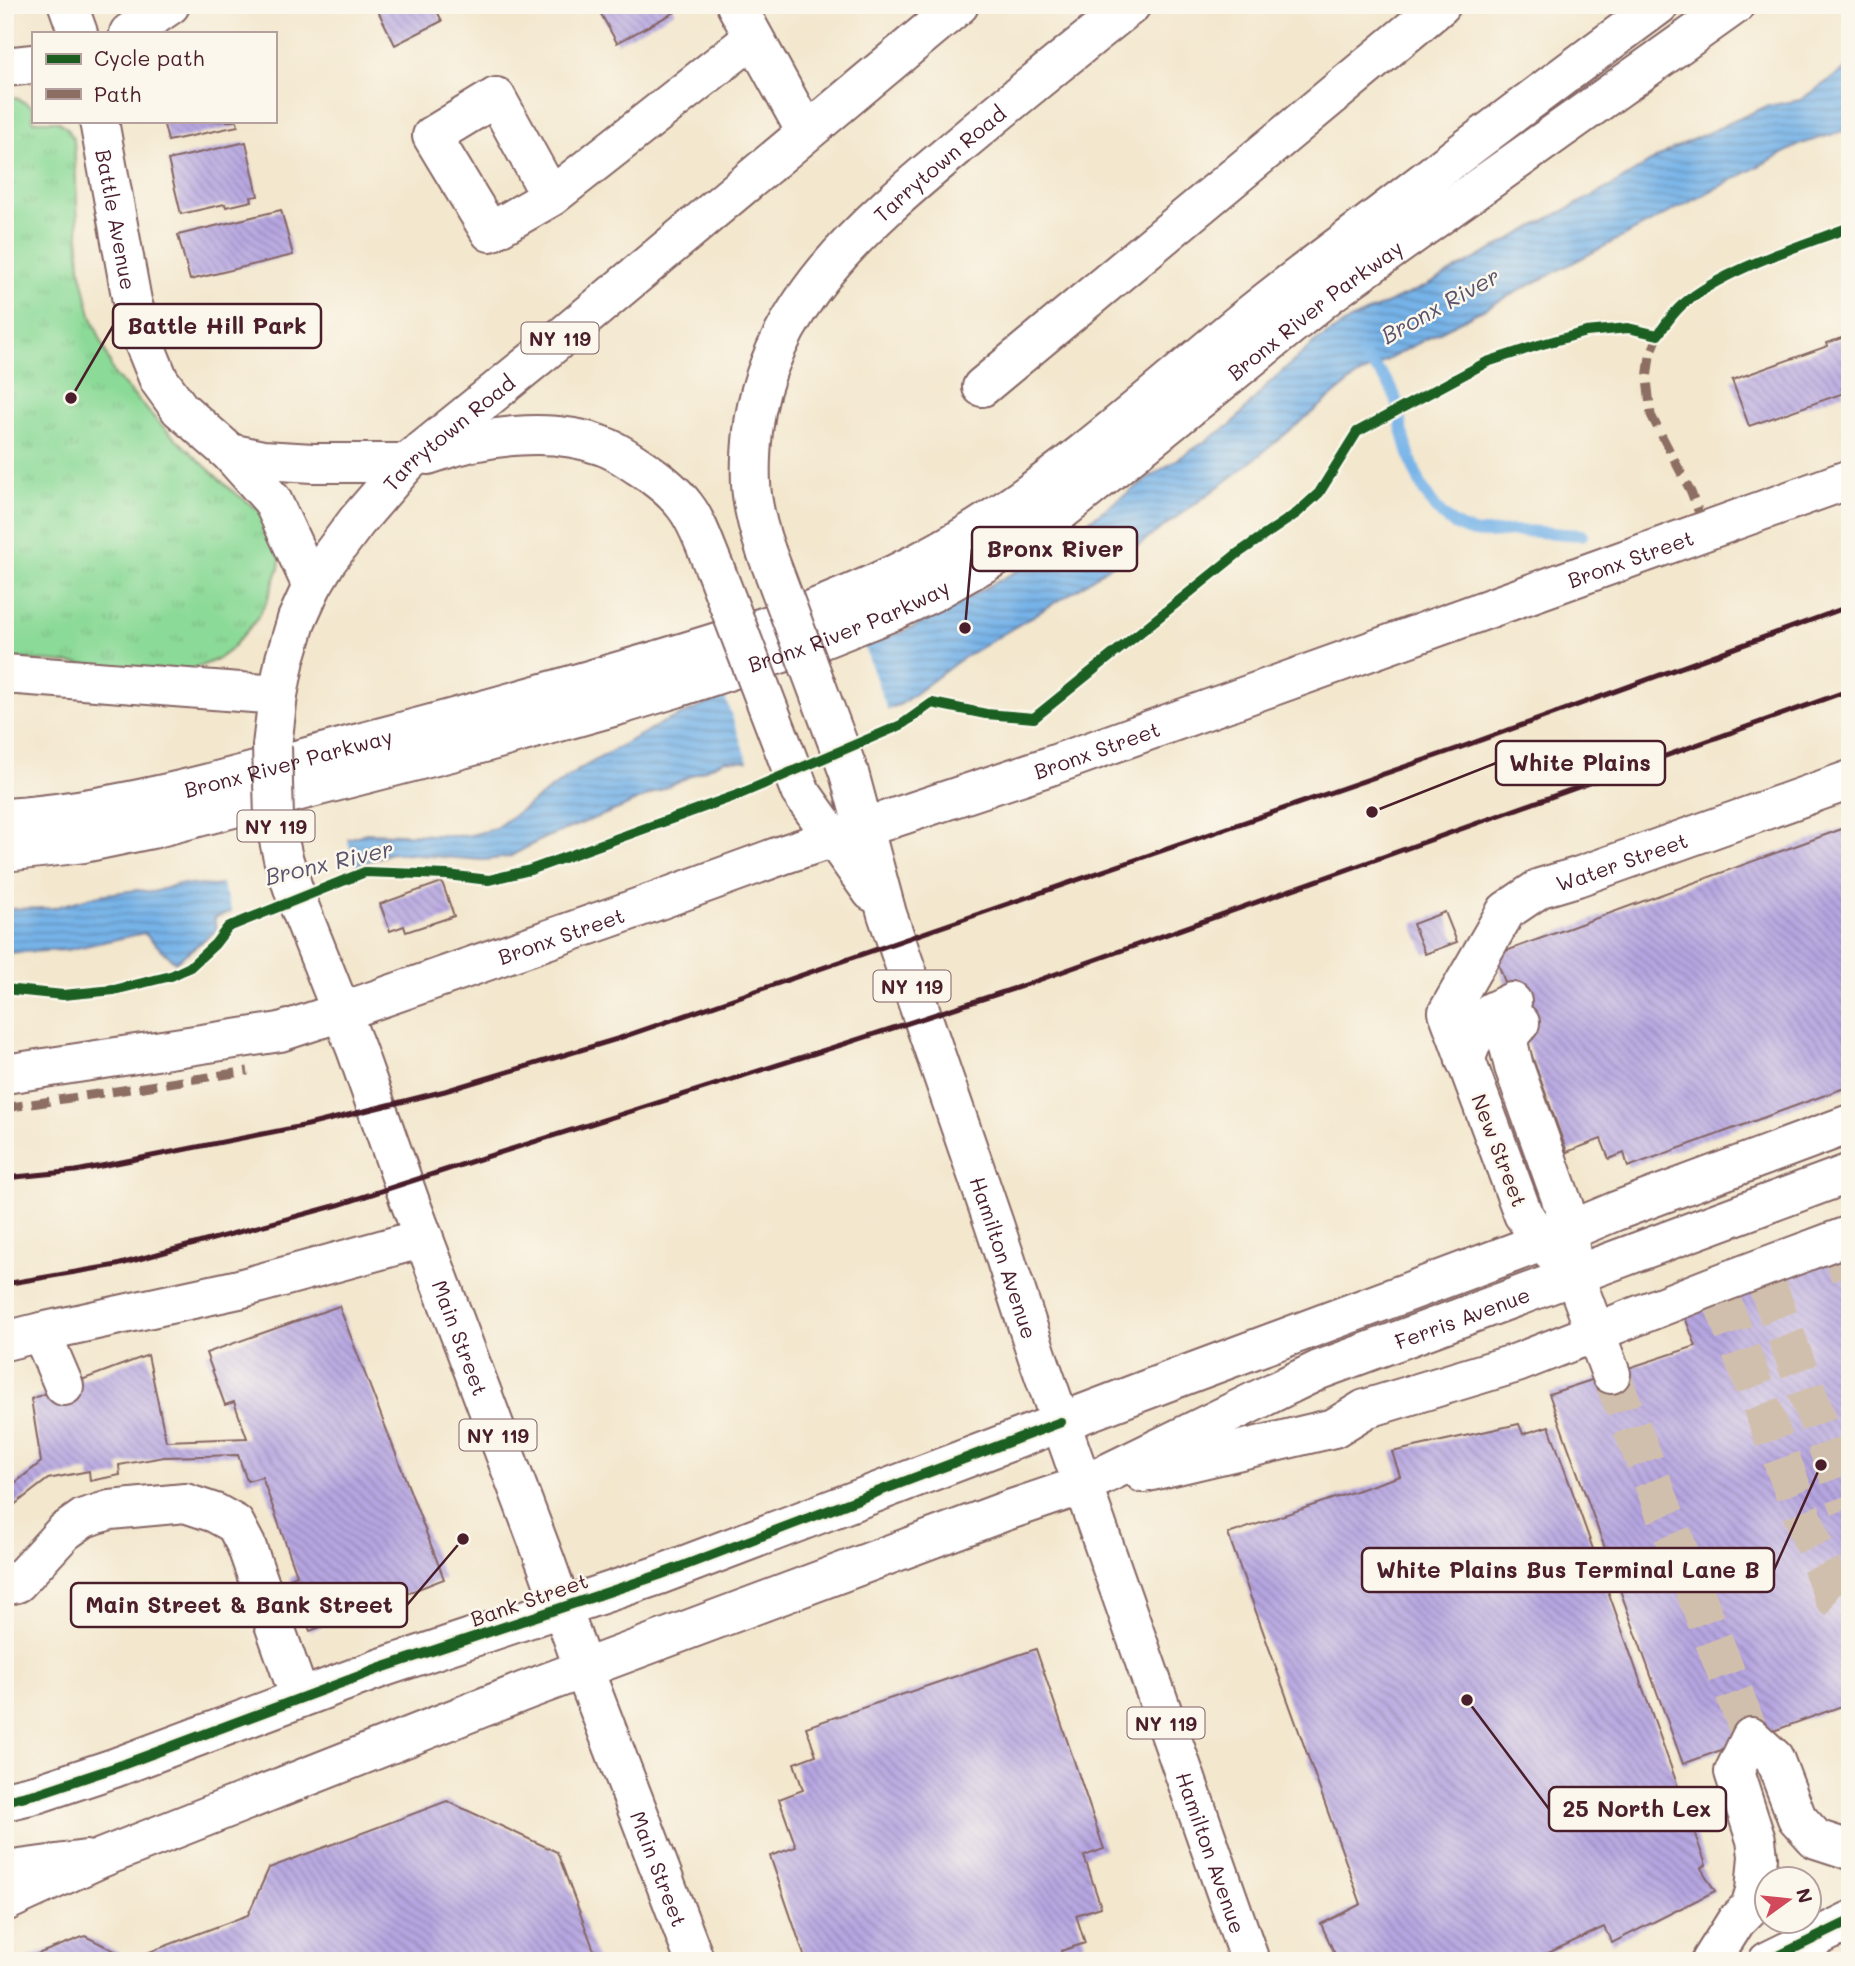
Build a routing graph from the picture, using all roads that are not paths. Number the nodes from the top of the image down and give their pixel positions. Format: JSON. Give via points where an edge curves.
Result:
{"nodes":[{"id":1,"x":68,"y":5,"type":"edge"},
{"id":2,"x":170,"y":5,"type":"edge"},
{"id":3,"x":959,"y":5,"type":"edge"},
{"id":4,"x":1131,"y":5,"type":"edge"},
{"id":5,"x":1441,"y":5,"type":"edge"},
{"id":6,"x":1659,"y":5,"type":"edge"},
{"id":7,"x":1735,"y":5,"type":"edge"},
{"id":8,"x":745,"y":22,"type":"edge"},
{"id":9,"x":78,"y":32,"type":"edge"},
{"id":10,"x":131,"y":32,"type":"edge"},
{"id":11,"x":32,"y":64,"type":"edge"},
{"id":12,"x":5,"y":66,"type":"edge"},
{"id":13,"x":99,"y":122,"type":"edge"},
{"id":14,"x":806,"y":132,"type":"junction"},
{"id":15,"x":551,"y":197,"type":"dead end"},
{"id":16,"x":982,"y":387,"type":"dead end"},
{"id":17,"x":230,"y":453,"type":"junction"},
{"id":18,"x":407,"y":463,"type":"junction"},
{"id":19,"x":1850,"y":479,"type":"edge"},
{"id":20,"x":766,"y":551,"type":"joint"},
{"id":21,"x":312,"y":586,"type":"junction"},
{"id":22,"x":5,"y":674,"type":"edge"},
{"id":23,"x":278,"y":695,"type":"junction"},
{"id":24,"x":272,"y":746,"type":"joint"},
{"id":25,"x":1850,"y":780,"type":"edge"},
{"id":26,"x":5,"y":818,"type":"edge"},
{"id":27,"x":848,"y":832,"type":"junction"},
{"id":28,"x":5,"y":852,"type":"edge"},
{"id":29,"x":341,"y":1012,"type":"junction"},
{"id":30,"x":1448,"y":1012,"type":"joint"},
{"id":31,"x":1465,"y":1060,"type":"junction"},
{"id":32,"x":5,"y":1074,"type":"edge"},
{"id":33,"x":1850,"y":1124,"type":"edge"},
{"id":34,"x":1850,"y":1173,"type":"edge"},
{"id":35,"x":1556,"y":1237,"type":"junction"},
{"id":36,"x":424,"y":1238,"type":"junction"},
{"id":37,"x":1843,"y":1243,"type":"edge"},
{"id":38,"x":1574,"y":1275,"type":"junction"},
{"id":39,"x":1595,"y":1332,"type":"junction"},
{"id":40,"x":23,"y":1336,"type":"edge"},
{"id":41,"x":1611,"y":1374,"type":"tunnel mouth"},
{"id":42,"x":64,"y":1387,"type":"dead end"},
{"id":43,"x":1061,"y":1422,"type":"junction"},
{"id":44,"x":1083,"y":1485,"type":"junction"},
{"id":45,"x":5,"y":1586,"type":"edge"},
{"id":46,"x":562,"y":1609,"type":"junction"},
{"id":47,"x":584,"y":1670,"type":"junction"},
{"id":48,"x":300,"y":1699,"type":"junction"},
{"id":49,"x":5,"y":1801,"type":"edge"},
{"id":50,"x":1850,"y":1850,"type":"edge"},
{"id":51,"x":101,"y":1858,"type":"junction"},
{"id":52,"x":5,"y":1871,"type":"edge"},
{"id":53,"x":5,"y":1902,"type":"edge"},
{"id":54,"x":1830,"y":1940,"type":"edge"},
{"id":55,"x":695,"y":1961,"type":"edge"},
{"id":56,"x":1250,"y":1961,"type":"edge"},
{"id":57,"x":1711,"y":1961,"type":"edge"},
{"id":58,"x":1768,"y":1961,"type":"edge"}],
"edges":[{"from":1,"to":9,"type":"main road"},
{"from":2,"to":10,"type":"main road"},
{"from":3,"to":14,"type":"main road","name":"Tarrytown Road","number":"NY 119"},
{"from":4,"to":20,"type":"main road","name":"Tarrytown Road","number":"NY 119","via":[[883,211],[820,276],[799,306],[766,373],[755,413],[750,487]]},
{"from":5,"to":16,"type":"main road"},
{"from":6,"to":26,"type":"main road","name":"Bronx River Parkway","via":[[1308,268],[1066,467],[978,528],[913,565],[760,629],[503,705],[143,799]]},
{"from":7,"to":28,"type":"main road","name":"Bronx River Parkway","via":[[1331,293],[1054,517],[933,592],[810,644],[620,705],[152,829]]},
{"from":8,"to":14,"type":"main road"},
{"from":8,"to":15,"type":"main road"},
{"from":11,"to":12,"type":"main road"},
{"from":13,"to":17,"type":"main road","name":"Battle Avenue","via":[[132,301],[150,360],[180,409]]},
{"from":14,"to":18,"type":"main road","name":"Tarrytown Road","number":"NY 119"},
{"from":17,"to":18,"type":"main road","name":"Battle Avenue","via":[[313,463]]},
{"from":17,"to":21,"type":"main road","name":"Battle Avenue","via":[[272,500]]},
{"from":18,"to":21,"type":"main road","name":"Tarrytown Road","number":"NY 119","via":[[357,520]]},
{"from":18,"to":27,"type":"main road","bridge":true,"via":[[471,442],[529,435],[604,446],[652,475],[687,508],[800,791]]},
{"from":19,"to":27,"type":"main road","name":"Bronx Street","via":[[1050,766]]},
{"from":20,"to":27,"type":"main road","name":"Hamilton Avenue","number":"NY 119","bridge":true,"via":[[849,773]]},
{"from":21,"to":23,"type":"main road","name":"Tarrytown Road","number":"NY 119","via":[[297,619]]},
{"from":22,"to":23,"type":"main road"},
{"from":23,"to":24,"type":"main road","name":"Tarrytown Road","number":"NY 119"},
{"from":24,"to":29,"type":"main road","name":"Main Street","number":"NY 119","bridge":true,"via":[[274,818],[283,858]]},
{"from":25,"to":30,"type":"main road","name":"Water Street","via":[[1539,888],[1506,911]]},
{"from":27,"to":29,"type":"main road","name":"Bronx Street"},
{"from":27,"to":43,"type":"main road","name":"Hamilton Avenue","number":"NY 119","via":[[887,914]]},
{"from":29,"to":32,"type":"main road","name":"Bronx Street","via":[[280,1032]]},
{"from":29,"to":36,"type":"main road","name":"Main Street","number":"NY 119"},
{"from":30,"to":31,"type":"main road","name":"New Street"},
{"from":31,"to":35,"type":"main road","name":"New Street","via":[[1523,1214]]},
{"from":31,"to":35,"type":"main road","name":"New Street","via":[[1476,1032],[1491,1012],[1516,1013],[1508,1042],[1514,1067],[1564,1207]]},
{"from":33,"to":35,"type":"main road","name":"Bank Street"},
{"from":34,"to":38,"type":"main road","name":"Ferris Avenue"},
{"from":35,"to":38,"type":"main road","name":"New Street"},
{"from":35,"to":43,"type":"main road","name":"Bank Street"},
{"from":36,"to":40,"type":"main road","via":[[239,1289]]},
{"from":36,"to":46,"type":"main road","name":"Main Street","number":"NY 119"},
{"from":37,"to":39,"type":"main road","via":[[1719,1292]]},
{"from":38,"to":39,"type":"main road","name":"New Street"},
{"from":38,"to":44,"type":"main road","name":"Ferris Avenue","via":[[1319,1370]]},
{"from":39,"to":41,"type":"main road","name":"New Street"},
{"from":39,"to":44,"type":"main road","via":[[1517,1363],[1365,1409],[1334,1428]]},
{"from":40,"to":42,"type":"main road"},
{"from":43,"to":44,"type":"main road","name":"Hamilton Avenue","number":"NY 119"},
{"from":43,"to":46,"type":"main road","name":"Bank Street"},
{"from":44,"to":47,"type":"main road"},
{"from":44,"to":56,"type":"main road","name":"Hamilton Avenue","number":"NY 119"},
{"from":45,"to":48,"type":"main road","via":[[17,1583],[83,1518],[110,1510],[185,1503],[215,1513],[235,1524],[246,1545]]},
{"from":46,"to":47,"type":"main road","name":"Main Street","number":"NY 119"},
{"from":46,"to":48,"type":"main road","name":"Bank Street"},
{"from":47,"to":51,"type":"main road"},
{"from":47,"to":55,"type":"main road","name":"Main Street","number":"NY 119"},
{"from":48,"to":49,"type":"main road","name":"Bank Street","via":[[114,1768]]},
{"from":50,"to":57,"type":"main road","via":[[1816,1839],[1797,1818],[1774,1758],[1751,1737],[1734,1772],[1756,1840],[1755,1891],[1750,1907]]},
{"from":51,"to":52,"type":"main road"},
{"from":51,"to":53,"type":"main road"},
{"from":54,"to":58,"type":"main road"}]}
